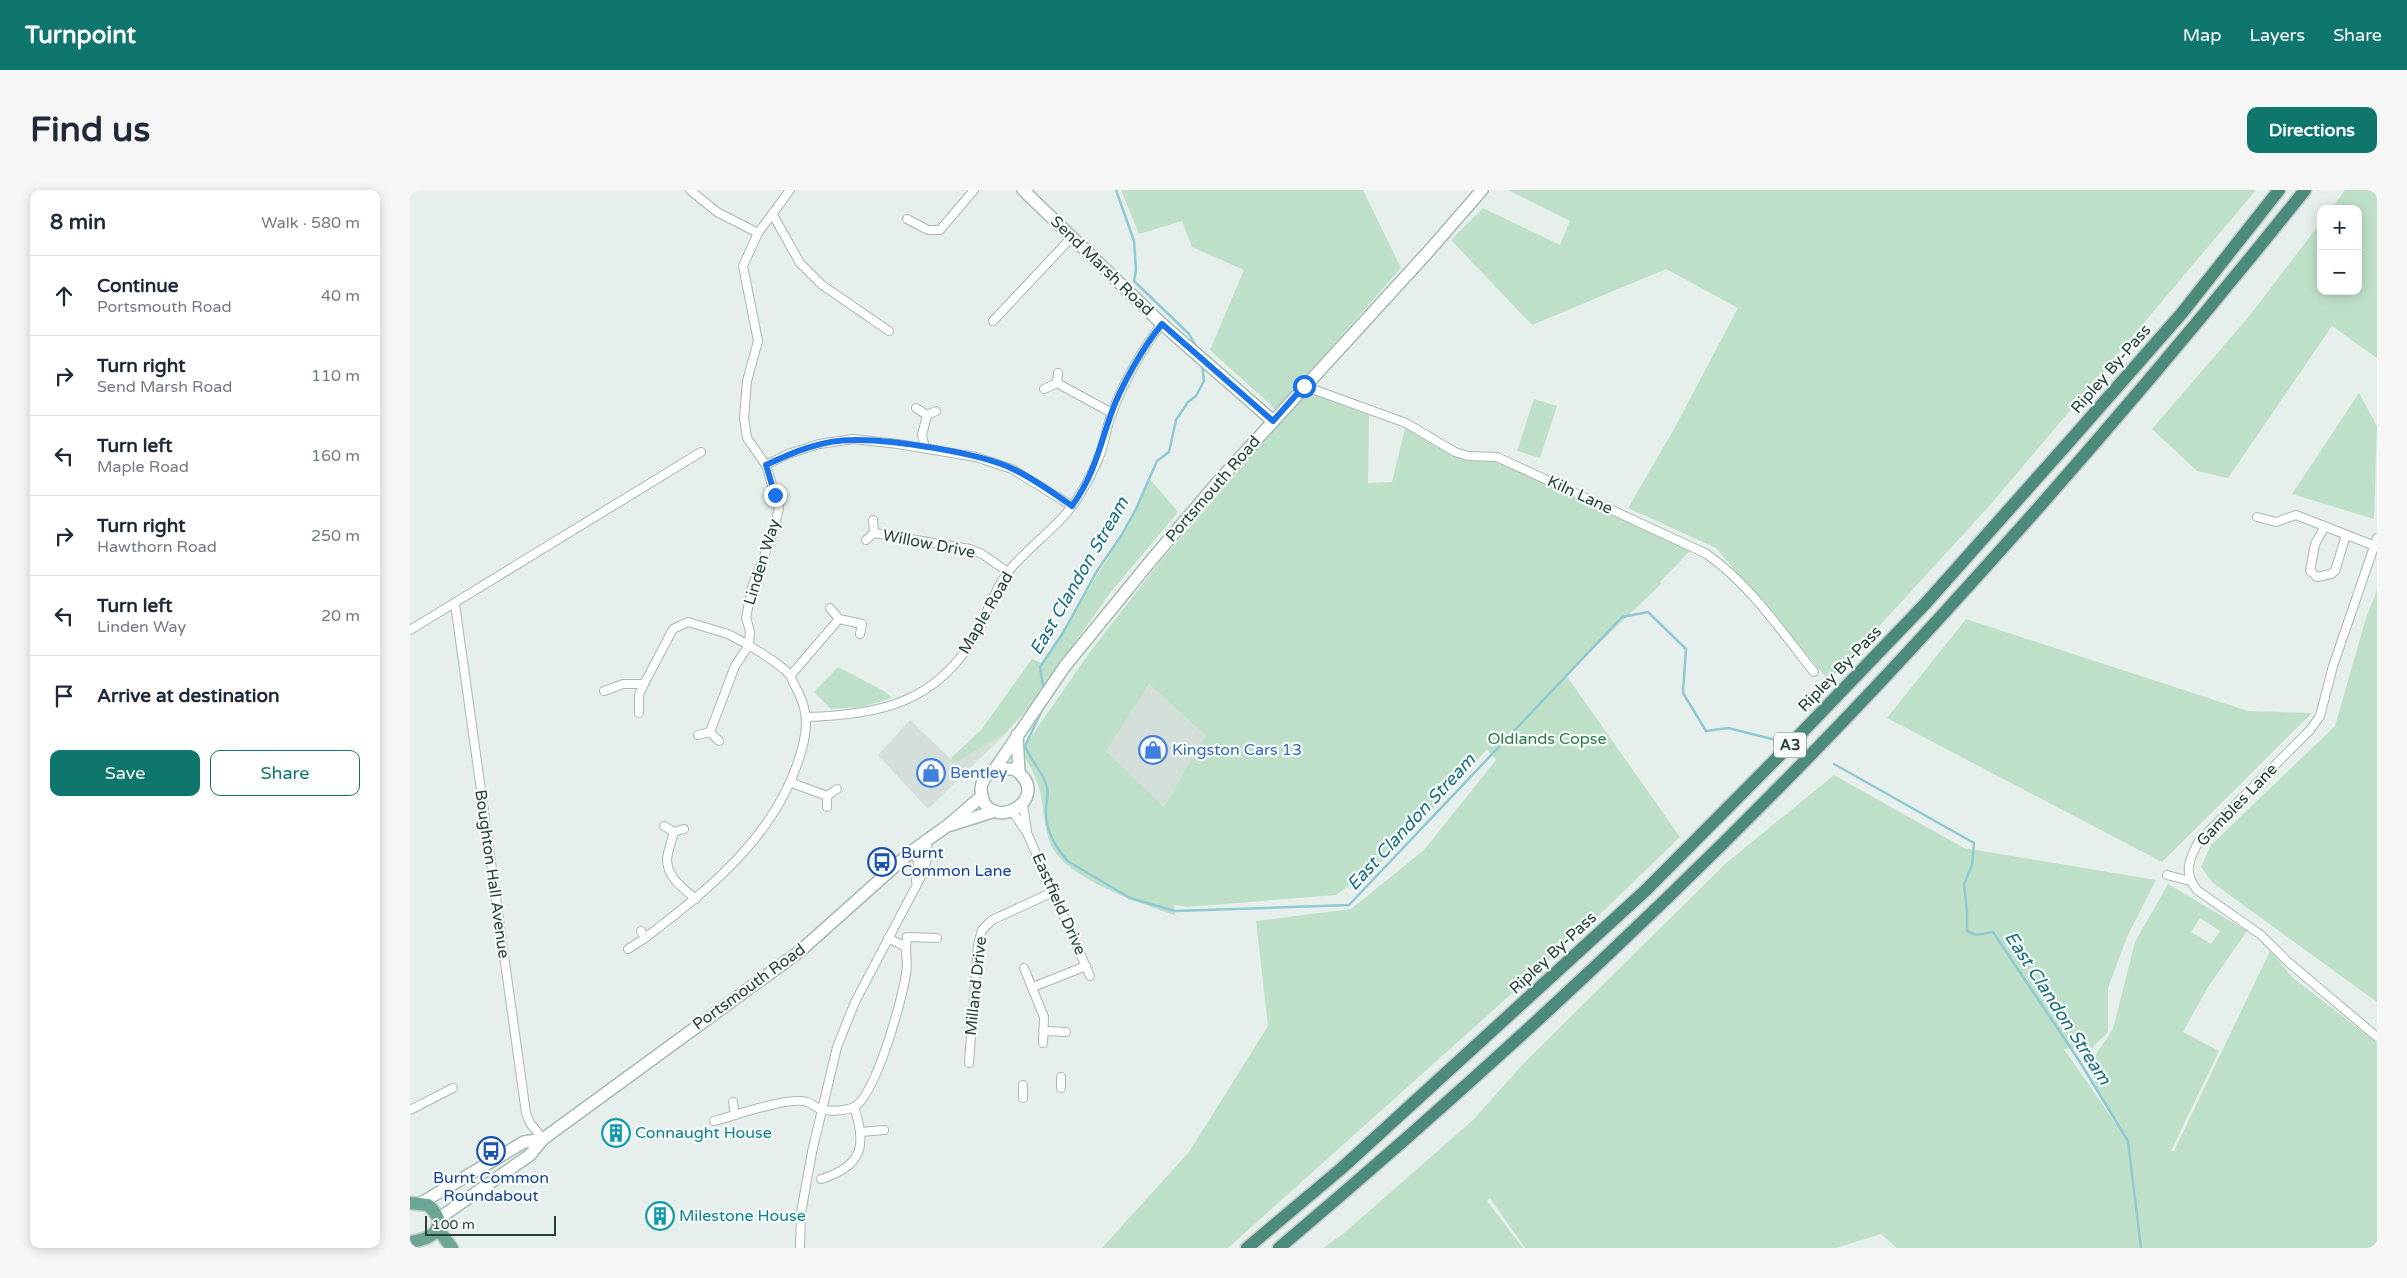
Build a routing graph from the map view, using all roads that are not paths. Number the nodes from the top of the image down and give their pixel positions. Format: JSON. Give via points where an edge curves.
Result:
{"nodes":[{"id":1,"x":690,"y":190,"type":"edge"},
{"id":2,"x":790,"y":190,"type":"edge"},
{"id":3,"x":974,"y":190,"type":"edge"},
{"id":4,"x":1023,"y":190,"type":"edge"},
{"id":5,"x":1482,"y":190,"type":"edge"},
{"id":6,"x":2279,"y":190,"type":"edge"},
{"id":7,"x":2305,"y":190,"type":"edge"},
{"id":8,"x":773,"y":215,"type":"junction"},
{"id":9,"x":907,"y":218,"type":"dead end"},
{"id":10,"x":758,"y":233,"type":"junction"},
{"id":11,"x":1072,"y":236,"type":"junction"},
{"id":12,"x":993,"y":321,"type":"dead end"},
{"id":13,"x":1162,"y":324,"type":"junction"},
{"id":14,"x":889,"y":331,"type":"dead end"},
{"id":15,"x":1058,"y":373,"type":"dead end"},
{"id":16,"x":1056,"y":383,"type":"junction"},
{"id":17,"x":1304,"y":386,"type":"junction"},
{"id":18,"x":1044,"y":389,"type":"dead end"},
{"id":19,"x":916,"y":408,"type":"dead end"},
{"id":20,"x":936,"y":411,"type":"dead end"},
{"id":21,"x":1112,"y":413,"type":"junction"},
{"id":22,"x":926,"y":415,"type":"junction"},
{"id":23,"x":1273,"y":421,"type":"junction"},
{"id":24,"x":925,"y":448,"type":"junction"},
{"id":25,"x":701,"y":452,"type":"dead end"},
{"id":26,"x":766,"y":465,"type":"junction"},
{"id":27,"x":1072,"y":506,"type":"junction"},
{"id":28,"x":2257,"y":517,"type":"dead end"},
{"id":29,"x":873,"y":520,"type":"dead end"},
{"id":30,"x":2325,"y":526,"type":"junction"},
{"id":31,"x":874,"y":533,"type":"junction"},
{"id":32,"x":2346,"y":534,"type":"junction"},
{"id":33,"x":2377,"y":538,"type":"edge"},
{"id":34,"x":866,"y":540,"type":"dead end"},
{"id":35,"x":2376,"y":546,"type":"junction"},
{"id":36,"x":1008,"y":572,"type":"junction"},
{"id":37,"x":455,"y":604,"type":"junction"},
{"id":38,"x":830,"y":608,"type":"dead end"},
{"id":39,"x":839,"y":619,"type":"junction"},
{"id":40,"x":410,"y":630,"type":"edge"},
{"id":41,"x":860,"y":634,"type":"dead end"},
{"id":42,"x":749,"y":645,"type":"junction"},
{"id":43,"x":1814,"y":672,"type":"dead end"},
{"id":44,"x":791,"y":676,"type":"junction"},
{"id":45,"x":644,"y":684,"type":"junction"},
{"id":46,"x":604,"y":692,"type":"dead end"},
{"id":47,"x":639,"y":713,"type":"dead end"},
{"id":48,"x":807,"y":717,"type":"junction"},
{"id":49,"x":710,"y":732,"type":"junction"},
{"id":50,"x":1018,"y":733,"type":"junction"},
{"id":51,"x":698,"y":735,"type":"dead end"},
{"id":52,"x":719,"y":741,"type":"dead end"},
{"id":53,"x":995,"y":768,"type":"junction"},
{"id":54,"x":1019,"y":773,"type":"junction"},
{"id":55,"x":792,"y":783,"type":"junction"},
{"id":56,"x":837,"y":789,"type":"dead end"},
{"id":57,"x":827,"y":796,"type":"junction"},
{"id":58,"x":982,"y":796,"type":"junction"},
{"id":59,"x":1023,"y":804,"type":"junction"},
{"id":60,"x":827,"y":807,"type":"dead end"},
{"id":61,"x":995,"y":811,"type":"junction"},
{"id":62,"x":1013,"y":812,"type":"junction"},
{"id":63,"x":664,"y":826,"type":"dead end"},
{"id":64,"x":947,"y":826,"type":"junction"},
{"id":65,"x":684,"y":829,"type":"dead end"},
{"id":66,"x":674,"y":832,"type":"junction"},
{"id":67,"x":1027,"y":833,"type":"junction"},
{"id":68,"x":926,"y":839,"type":"junction"},
{"id":69,"x":912,"y":851,"type":"junction"},
{"id":70,"x":2167,"y":875,"type":"dead end"},
{"id":71,"x":2190,"y":881,"type":"junction"},
{"id":72,"x":915,"y":885,"type":"junction"},
{"id":73,"x":1053,"y":892,"type":"junction"},
{"id":74,"x":696,"y":900,"type":"junction"},
{"id":75,"x":888,"y":938,"type":"junction"},
{"id":76,"x":937,"y":938,"type":"dead end"},
{"id":77,"x":906,"y":947,"type":"junction"},
{"id":78,"x":628,"y":950,"type":"dead end"},
{"id":79,"x":1086,"y":966,"type":"junction"},
{"id":80,"x":1024,"y":968,"type":"dead end"},
{"id":81,"x":1090,"y":976,"type":"dead end"},
{"id":82,"x":1033,"y":987,"type":"junction"},
{"id":83,"x":1045,"y":1031,"type":"junction"},
{"id":84,"x":1066,"y":1032,"type":"dead end"},
{"id":85,"x":2377,"y":1037,"type":"edge"},
{"id":86,"x":1044,"y":1043,"type":"dead end"},
{"id":87,"x":969,"y":1063,"type":"dead end"},
{"id":88,"x":1062,"y":1077,"type":"dead end"},
{"id":89,"x":1023,"y":1085,"type":"dead end"},
{"id":90,"x":453,"y":1088,"type":"dead end"},
{"id":91,"x":1061,"y":1088,"type":"dead end"},
{"id":92,"x":1022,"y":1098,"type":"dead end"},
{"id":93,"x":733,"y":1102,"type":"dead end"},
{"id":94,"x":854,"y":1107,"type":"junction"},
{"id":95,"x":410,"y":1110,"type":"edge"},
{"id":96,"x":821,"y":1110,"type":"junction"},
{"id":97,"x":735,"y":1116,"type":"junction"},
{"id":98,"x":714,"y":1121,"type":"dead end"},
{"id":99,"x":884,"y":1130,"type":"dead end"},
{"id":100,"x":862,"y":1132,"type":"junction"},
{"id":101,"x":543,"y":1139,"type":"junction"},
{"id":102,"x":821,"y":1179,"type":"dead end"},
{"id":103,"x":416,"y":1203,"type":"edge"},
{"id":104,"x":437,"y":1223,"type":"junction"},
{"id":105,"x":426,"y":1240,"type":"junction"},
{"id":106,"x":410,"y":1242,"type":"edge"},
{"id":107,"x":450,"y":1246,"type":"edge"},
{"id":108,"x":800,"y":1248,"type":"edge"},
{"id":109,"x":1247,"y":1248,"type":"edge"},
{"id":110,"x":1279,"y":1248,"type":"edge"}],
"edges":[{"from":1,"to":10,"type":"street","via":[[717,212]]},
{"from":2,"to":8,"type":"street","name":"Linden Way"},
{"from":3,"to":9,"type":"street","via":[[940,230],[928,230]]},
{"from":4,"to":11,"type":"main road","name":"Send Marsh Road"},
{"from":5,"to":17,"type":"main road","name":"Portsmouth Road"},
{"from":6,"to":109,"type":"highway","name":"Ripley By-Pass","number":"A3","via":[[2182,313],[2069,442],[1926,602],[1793,742],[1631,903],[1342,1168]]},
{"from":7,"to":110,"type":"highway","number":"A3","via":[[2198,324],[1943,614],[1862,700],[1655,908],[1358,1180]]},
{"from":8,"to":10,"type":"street","name":"Linden Way"},
{"from":8,"to":14,"type":"street","via":[[800,263],[822,285]]},
{"from":10,"to":26,"type":"street","name":"Linden Way","via":[[743,266],[758,341],[747,381],[744,418],[747,438]]},
{"from":11,"to":12,"type":"street"},
{"from":11,"to":13,"type":"main road","name":"Send Marsh Road"},
{"from":13,"to":21,"type":"street","name":"Maple Road","via":[[1141,356]]},
{"from":13,"to":23,"type":"main road","name":"Send Marsh Road"},
{"from":15,"to":16,"type":"street"},
{"from":16,"to":18,"type":"street"},
{"from":16,"to":21,"type":"street"},
{"from":17,"to":23,"type":"main road","name":"Portsmouth Road"},
{"from":17,"to":43,"type":"street","name":"Kiln Lane","via":[[1406,423],[1455,452],[1496,457],[1705,553],[1720,563],[1756,600]]},
{"from":19,"to":22,"type":"street"},
{"from":20,"to":22,"type":"street"},
{"from":21,"to":27,"type":"street","name":"Maple Road","via":[[1099,457]]},
{"from":22,"to":24,"type":"street","via":[[922,435]]},
{"from":23,"to":50,"type":"main road","name":"Portsmouth Road","via":[[1149,563],[1049,688]]},
{"from":24,"to":26,"type":"street","via":[[853,440],[819,444]]},
{"from":24,"to":27,"type":"street","via":[[976,457],[1012,469]]},
{"from":25,"to":37,"type":"street"},
{"from":26,"to":42,"type":"street","name":"Linden Way","via":[[779,508],[773,533],[752,586],[746,618],[750,631]]},
{"from":27,"to":36,"type":"street","name":"Maple Road"},
{"from":28,"to":30,"type":"street","via":[[2276,522],[2296,515]]},
{"from":29,"to":31,"type":"street","name":"Willow Drive"},
{"from":30,"to":32,"type":"street"},
{"from":30,"to":32,"type":"street","via":[[2316,544],[2310,571],[2314,576],[2335,571]]},
{"from":31,"to":34,"type":"street","name":"Willow Drive"},
{"from":31,"to":36,"type":"street","name":"Willow Drive","via":[[970,549]]},
{"from":32,"to":35,"type":"street"},
{"from":33,"to":35,"type":"street","name":"Gambles Lane"},
{"from":35,"to":71,"type":"street","name":"Gambles Lane","via":[[2333,666],[2320,716],[2310,730],[2198,841],[2190,858]]},
{"from":36,"to":48,"type":"street","name":"Maple Road","via":[[967,648],[947,673],[932,685],[905,702],[873,712]]},
{"from":37,"to":40,"type":"street"},
{"from":37,"to":101,"type":"street","name":"Boughton Hall Avenue","via":[[526,1113]]},
{"from":38,"to":39,"type":"street"},
{"from":39,"to":41,"type":"street","via":[[862,624]]},
{"from":39,"to":44,"type":"street"},
{"from":42,"to":44,"type":"street"},
{"from":42,"to":45,"type":"street","via":[[728,634],[688,622],[673,630]]},
{"from":42,"to":49,"type":"street","via":[[735,666]]},
{"from":44,"to":48,"type":"street"},
{"from":45,"to":46,"type":"street","via":[[623,684]]},
{"from":45,"to":47,"type":"street","via":[[639,695]]},
{"from":48,"to":55,"type":"street"},
{"from":49,"to":51,"type":"street"},
{"from":49,"to":52,"type":"street"},
{"from":50,"to":53,"type":"main road","name":"Portsmouth Road"},
{"from":50,"to":54,"type":"main road"},
{"from":53,"to":54,"type":"main road"},
{"from":53,"to":58,"type":"main road","name":"Portsmouth Road","via":[[982,783]]},
{"from":54,"to":59,"type":"main road","via":[[1027,789]]},
{"from":55,"to":57,"type":"street"},
{"from":55,"to":74,"type":"street","via":[[779,808],[758,836]]},
{"from":56,"to":57,"type":"street"},
{"from":57,"to":60,"type":"street"},
{"from":58,"to":61,"type":"main road","via":[[989,808]]},
{"from":58,"to":64,"type":"main road","name":"Portsmouth Road"},
{"from":59,"to":62,"type":"main road"},
{"from":59,"to":67,"type":"street","name":"Eastfield Drive"},
{"from":61,"to":62,"type":"main road","name":"Portsmouth Road"},
{"from":61,"to":64,"type":"main road","name":"Portsmouth Road"},
{"from":62,"to":67,"type":"street","name":"Eastfield Drive"},
{"from":63,"to":66,"type":"street"},
{"from":64,"to":68,"type":"main road","name":"Portsmouth Road"},
{"from":65,"to":66,"type":"street"},
{"from":66,"to":74,"type":"street","via":[[667,860],[671,873],[677,884]]},
{"from":67,"to":73,"type":"street","name":"Eastfield Drive"},
{"from":68,"to":69,"type":"main road","name":"Portsmouth Road"},
{"from":68,"to":72,"type":"street","via":[[927,863]]},
{"from":69,"to":72,"type":"street","via":[[918,861]]},
{"from":69,"to":101,"type":"main road","name":"Portsmouth Road","via":[[799,952]]},
{"from":70,"to":71,"type":"street"},
{"from":71,"to":85,"type":"street","via":[[2197,890],[2261,935]]},
{"from":72,"to":75,"type":"street"},
{"from":73,"to":79,"type":"street","name":"Eastfield Drive"},
{"from":73,"to":87,"type":"street","name":"Milland Drive","via":[[992,920],[982,930]]},
{"from":74,"to":78,"type":"street","via":[[643,935]]},
{"from":75,"to":77,"type":"street"},
{"from":75,"to":96,"type":"street","via":[[846,1023]]},
{"from":76,"to":77,"type":"street","via":[[907,937]]},
{"from":77,"to":94,"type":"street","via":[[907,972],[901,1000],[868,1091]]},
{"from":79,"to":81,"type":"street","name":"Eastfield Drive"},
{"from":79,"to":82,"type":"street"},
{"from":80,"to":82,"type":"street"},
{"from":82,"to":83,"type":"street","via":[[1044,1017]]},
{"from":83,"to":84,"type":"street"},
{"from":83,"to":86,"type":"street"},
{"from":88,"to":91,"type":"street"},
{"from":89,"to":92,"type":"street"},
{"from":90,"to":95,"type":"street"},
{"from":93,"to":97,"type":"street"},
{"from":94,"to":96,"type":"street","via":[[838,1111]]},
{"from":94,"to":100,"type":"street"},
{"from":96,"to":97,"type":"street","via":[[806,1102],[787,1101]]},
{"from":96,"to":108,"type":"street","via":[[801,1213]]},
{"from":97,"to":98,"type":"street"},
{"from":99,"to":100,"type":"street"},
{"from":100,"to":102,"type":"street","via":[[854,1160],[845,1169]]},
{"from":101,"to":103,"type":"main road","name":"Portsmouth Road","via":[[524,1142]]},
{"from":101,"to":104,"type":"main road","name":"Portsmouth Road","via":[[530,1155]]},
{"from":103,"to":104,"type":"main road","via":[[432,1209]]},
{"from":104,"to":105,"type":"main road","via":[[432,1236]]},
{"from":104,"to":107,"type":"main road"},
{"from":105,"to":106,"type":"main road"},
{"from":105,"to":107,"type":"main road"}]}
